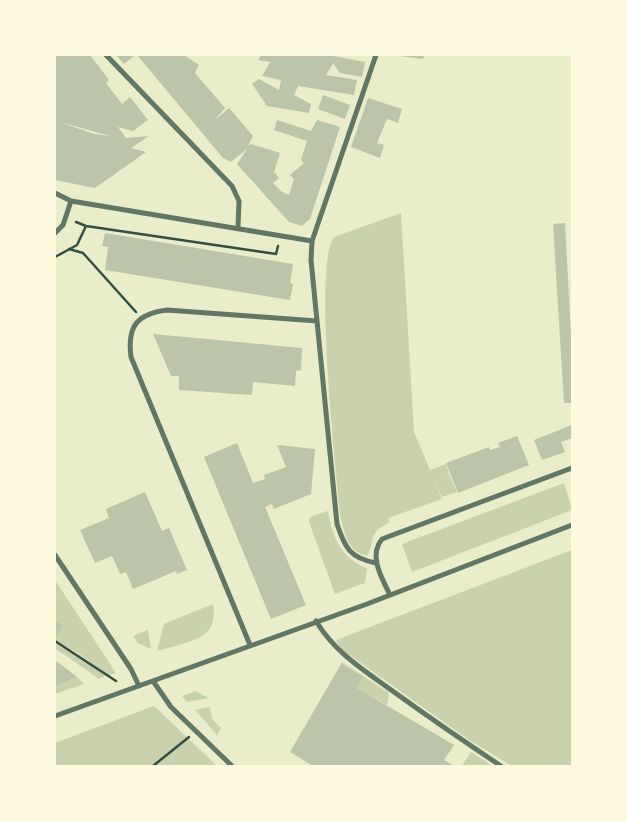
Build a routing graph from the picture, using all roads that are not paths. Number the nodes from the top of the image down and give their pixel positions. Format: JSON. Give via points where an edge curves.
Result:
{"nodes":[{"id":1,"x":106,"y":55,"type":"edge"},
{"id":2,"x":376,"y":55,"type":"edge"},
{"id":3,"x":55,"y":194,"type":"edge"},
{"id":4,"x":71,"y":201,"type":"junction"},
{"id":5,"x":238,"y":227,"type":"junction"},
{"id":6,"x":55,"y":233,"type":"edge"},
{"id":7,"x":312,"y":241,"type":"junction"},
{"id":8,"x":317,"y":321,"type":"junction"},
{"id":9,"x":572,"y":468,"type":"edge"},
{"id":10,"x":572,"y":525,"type":"edge"},
{"id":11,"x":55,"y":554,"type":"edge"},
{"id":12,"x":376,"y":563,"type":"junction"},
{"id":13,"x":390,"y":595,"type":"junction"},
{"id":14,"x":316,"y":621,"type":"junction"},
{"id":15,"x":250,"y":646,"type":"junction"},
{"id":16,"x":153,"y":681,"type":"junction"},
{"id":17,"x":139,"y":686,"type":"junction"},
{"id":18,"x":55,"y":716,"type":"edge"},
{"id":19,"x":232,"y":766,"type":"edge"},
{"id":20,"x":501,"y":766,"type":"edge"}],
"edges":[{"from":1,"to":5,"type":"street","via":[[232,186],[239,201]]},
{"from":2,"to":7,"type":"street"},
{"from":3,"to":4,"type":"street"},
{"from":4,"to":5,"type":"street"},
{"from":4,"to":6,"type":"street","via":[[63,225]]},
{"from":5,"to":7,"type":"street"},
{"from":7,"to":8,"type":"street"},
{"from":8,"to":12,"type":"street","via":[[337,524],[348,550],[361,560]]},
{"from":8,"to":15,"type":"street","via":[[167,310],[141,317],[132,329],[129,343],[131,357]]},
{"from":9,"to":12,"type":"street","via":[[388,534],[377,544]]},
{"from":10,"to":13,"type":"street"},
{"from":11,"to":17,"type":"street"},
{"from":12,"to":13,"type":"street"},
{"from":13,"to":14,"type":"street"},
{"from":14,"to":15,"type":"street"},
{"from":14,"to":20,"type":"street","via":[[341,654]]},
{"from":15,"to":16,"type":"street"},
{"from":16,"to":17,"type":"street"},
{"from":16,"to":19,"type":"street","via":[[171,706]]},
{"from":17,"to":18,"type":"street"}]}
